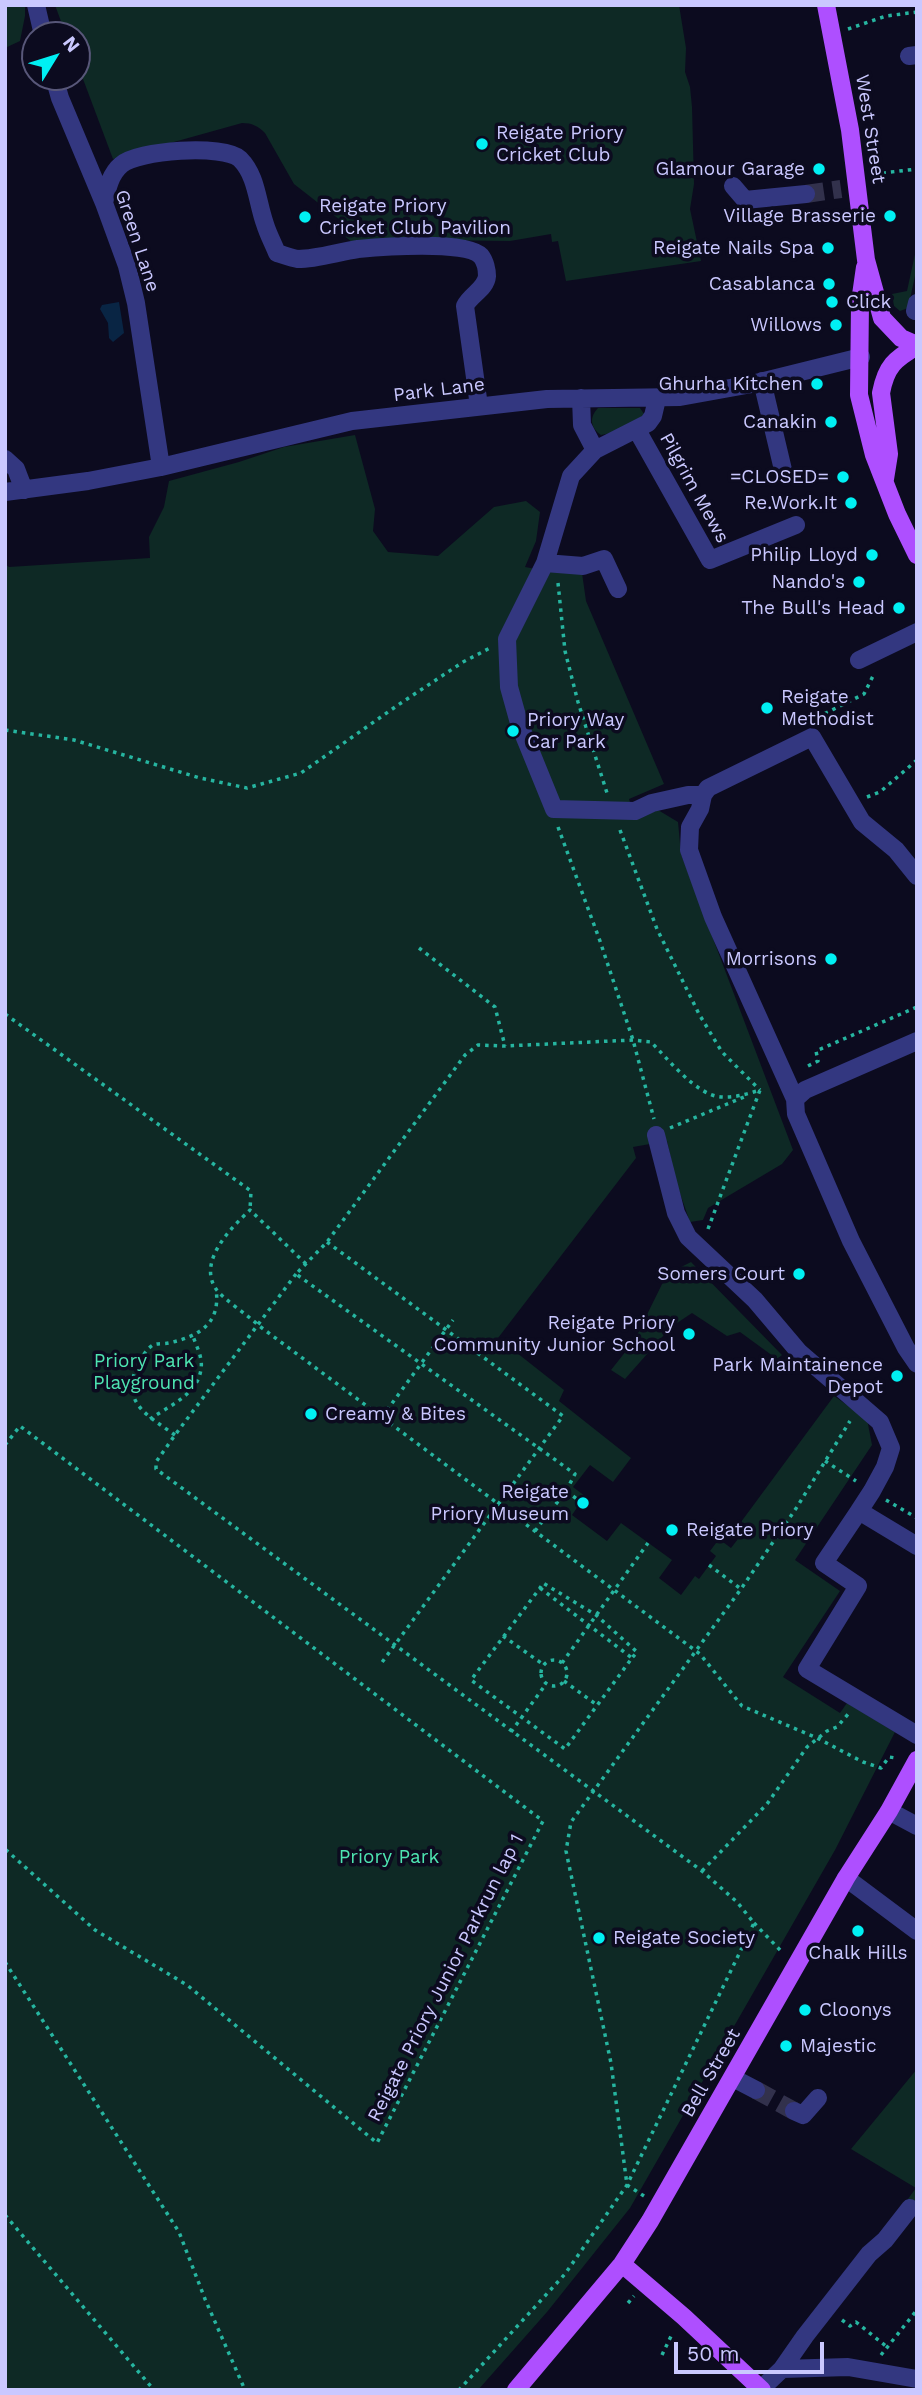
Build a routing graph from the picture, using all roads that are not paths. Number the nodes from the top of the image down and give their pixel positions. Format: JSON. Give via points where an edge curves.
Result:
{"nodes":[{"id":1,"x":21,"y":5,"type":"edge"},
{"id":2,"x":826,"y":5,"type":"edge"},
{"id":3,"x":39,"y":19,"type":"edge"},
{"id":4,"x":58,"y":91,"type":"edge"},
{"id":5,"x":733,"y":186,"type":"dead end"},
{"id":6,"x":806,"y":194,"type":"tunnel mouth"},
{"id":7,"x":104,"y":203,"type":"junction"},
{"id":8,"x":866,"y":260,"type":"junction"},
{"id":9,"x":917,"y":346,"type":"edge"},
{"id":10,"x":861,"y":357,"type":"junction"},
{"id":11,"x":835,"y":364,"type":"junction"},
{"id":12,"x":761,"y":381,"type":"junction"},
{"id":13,"x":858,"y":386,"type":"junction"},
{"id":14,"x":580,"y":398,"type":"junction"},
{"id":15,"x":657,"y":399,"type":"junction"},
{"id":16,"x":480,"y":406,"type":"junction"},
{"id":17,"x":637,"y":430,"type":"junction"},
{"id":18,"x":595,"y":450,"type":"junction"},
{"id":19,"x":5,"y":459,"type":"edge"},
{"id":20,"x":161,"y":467,"type":"junction"},
{"id":21,"x":784,"y":474,"type":"dead end"},
{"id":22,"x":885,"y":479,"type":"junction"},
{"id":23,"x":24,"y":490,"type":"junction"},
{"id":24,"x":5,"y":492,"type":"edge"},
{"id":25,"x":796,"y":525,"type":"dead end"},
{"id":26,"x":917,"y":555,"type":"edge"},
{"id":27,"x":551,"y":563,"type":"junction"},
{"id":28,"x":618,"y":589,"type":"dead end"},
{"id":29,"x":917,"y":632,"type":"edge"},
{"id":30,"x":859,"y":660,"type":"dead end"},
{"id":31,"x":703,"y":796,"type":"junction"},
{"id":32,"x":917,"y":876,"type":"edge"},
{"id":33,"x":917,"y":1041,"type":"edge"},
{"id":34,"x":795,"y":1098,"type":"junction"},
{"id":35,"x":656,"y":1135,"type":"road end"},
{"id":36,"x":917,"y":1364,"type":"edge"},
{"id":37,"x":859,"y":1511,"type":"junction"},
{"id":38,"x":917,"y":1546,"type":"edge"},
{"id":39,"x":917,"y":1735,"type":"edge"},
{"id":40,"x":917,"y":1760,"type":"edge"},
{"id":41,"x":889,"y":1811,"type":"junction"},
{"id":42,"x":917,"y":1826,"type":"edge"},
{"id":43,"x":846,"y":1878,"type":"junction"},
{"id":44,"x":917,"y":1931,"type":"edge"},
{"id":45,"x":733,"y":2078,"type":"junction"},
{"id":46,"x":756,"y":2090,"type":"tunnel mouth"},
{"id":47,"x":818,"y":2098,"type":"dead end"},
{"id":48,"x":794,"y":2111,"type":"dead end"},
{"id":49,"x":910,"y":2208,"type":"dead end"},
{"id":50,"x":622,"y":2264,"type":"junction"},
{"id":51,"x":782,"y":2369,"type":"junction"},
{"id":52,"x":917,"y":2379,"type":"edge"},
{"id":53,"x":762,"y":2389,"type":"edge"},
{"id":54,"x":516,"y":2390,"type":"edge"}],
"edges":[{"from":1,"to":3,"type":"street"},
{"from":2,"to":8,"type":"main road","name":"West Street"},
{"from":4,"to":7,"type":"street","name":"Green Lane"},
{"from":5,"to":6,"type":"street","via":[[745,200]]},
{"from":7,"to":16,"type":"street","via":[[116,170],[131,158],[157,153],[226,153],[238,157],[248,169],[277,253],[298,259],[424,245],[471,249],[486,265],[487,279],[465,306]]},
{"from":7,"to":20,"type":"street","name":"Green Lane","via":[[136,303]]},
{"from":8,"to":9,"type":"main road","name":"West Street","via":[[882,318],[891,330]]},
{"from":8,"to":10,"type":"main road","name":"West Street","via":[[860,302]]},
{"from":9,"to":22,"type":"main road","via":[[892,363],[883,384],[889,454]]},
{"from":10,"to":11,"type":"street","name":"Park Lane"},
{"from":10,"to":13,"type":"main road","name":"West Street"},
{"from":11,"to":12,"type":"street","name":"Park Lane"},
{"from":11,"to":13,"type":"street"},
{"from":12,"to":15,"type":"street","name":"Park Lane"},
{"from":12,"to":21,"type":"street"},
{"from":13,"to":22,"type":"main road","name":"West Street","via":[[874,454]]},
{"from":14,"to":15,"type":"street","name":"Park Lane"},
{"from":14,"to":16,"type":"street","name":"Park Lane"},
{"from":14,"to":18,"type":"street","via":[[582,425]]},
{"from":15,"to":17,"type":"street","via":[[653,416]]},
{"from":16,"to":20,"type":"street","name":"Park Lane","via":[[352,421]]},
{"from":17,"to":18,"type":"street"},
{"from":17,"to":25,"type":"street","name":"Pilgrim Mews","via":[[710,560]]},
{"from":18,"to":27,"type":"street","via":[[571,476]]},
{"from":19,"to":23,"type":"street","via":[[16,468]]},
{"from":20,"to":23,"type":"street","name":"Park Lane"},
{"from":22,"to":26,"type":"main road","name":"West Street"},
{"from":23,"to":24,"type":"street","name":"Park Lane"},
{"from":27,"to":28,"type":"street","via":[[583,566],[604,559]]},
{"from":27,"to":31,"type":"street","via":[[508,639],[509,687],[554,809],[635,811],[688,795]]},
{"from":29,"to":30,"type":"street"},
{"from":31,"to":32,"type":"street","via":[[708,788],[812,737],[862,822],[897,850]]},
{"from":31,"to":34,"type":"street","via":[[690,827],[689,850],[713,917]]},
{"from":33,"to":34,"type":"street"},
{"from":34,"to":36,"type":"street","via":[[796,1114],[851,1241]]},
{"from":35,"to":37,"type":"street","via":[[676,1213],[688,1237],[755,1300],[799,1352],[880,1422],[891,1448]]},
{"from":37,"to":38,"type":"street"},
{"from":37,"to":39,"type":"street","via":[[824,1563],[858,1586],[807,1669]]},
{"from":40,"to":41,"type":"main road","name":"Bell Street"},
{"from":41,"to":42,"type":"street"},
{"from":41,"to":43,"type":"main road","name":"Bell Street"},
{"from":43,"to":44,"type":"street"},
{"from":43,"to":45,"type":"main road","name":"Bell Street"},
{"from":45,"to":46,"type":"street"},
{"from":45,"to":50,"type":"main road","name":"Bell Street"},
{"from":47,"to":48,"type":"street","via":[[803,2115]]},
{"from":49,"to":51,"type":"street"},
{"from":50,"to":53,"type":"main road"},
{"from":50,"to":54,"type":"main road","name":"Bell Street"},
{"from":51,"to":52,"type":"street","via":[[848,2367]]},
{"from":51,"to":53,"type":"street"}]}
